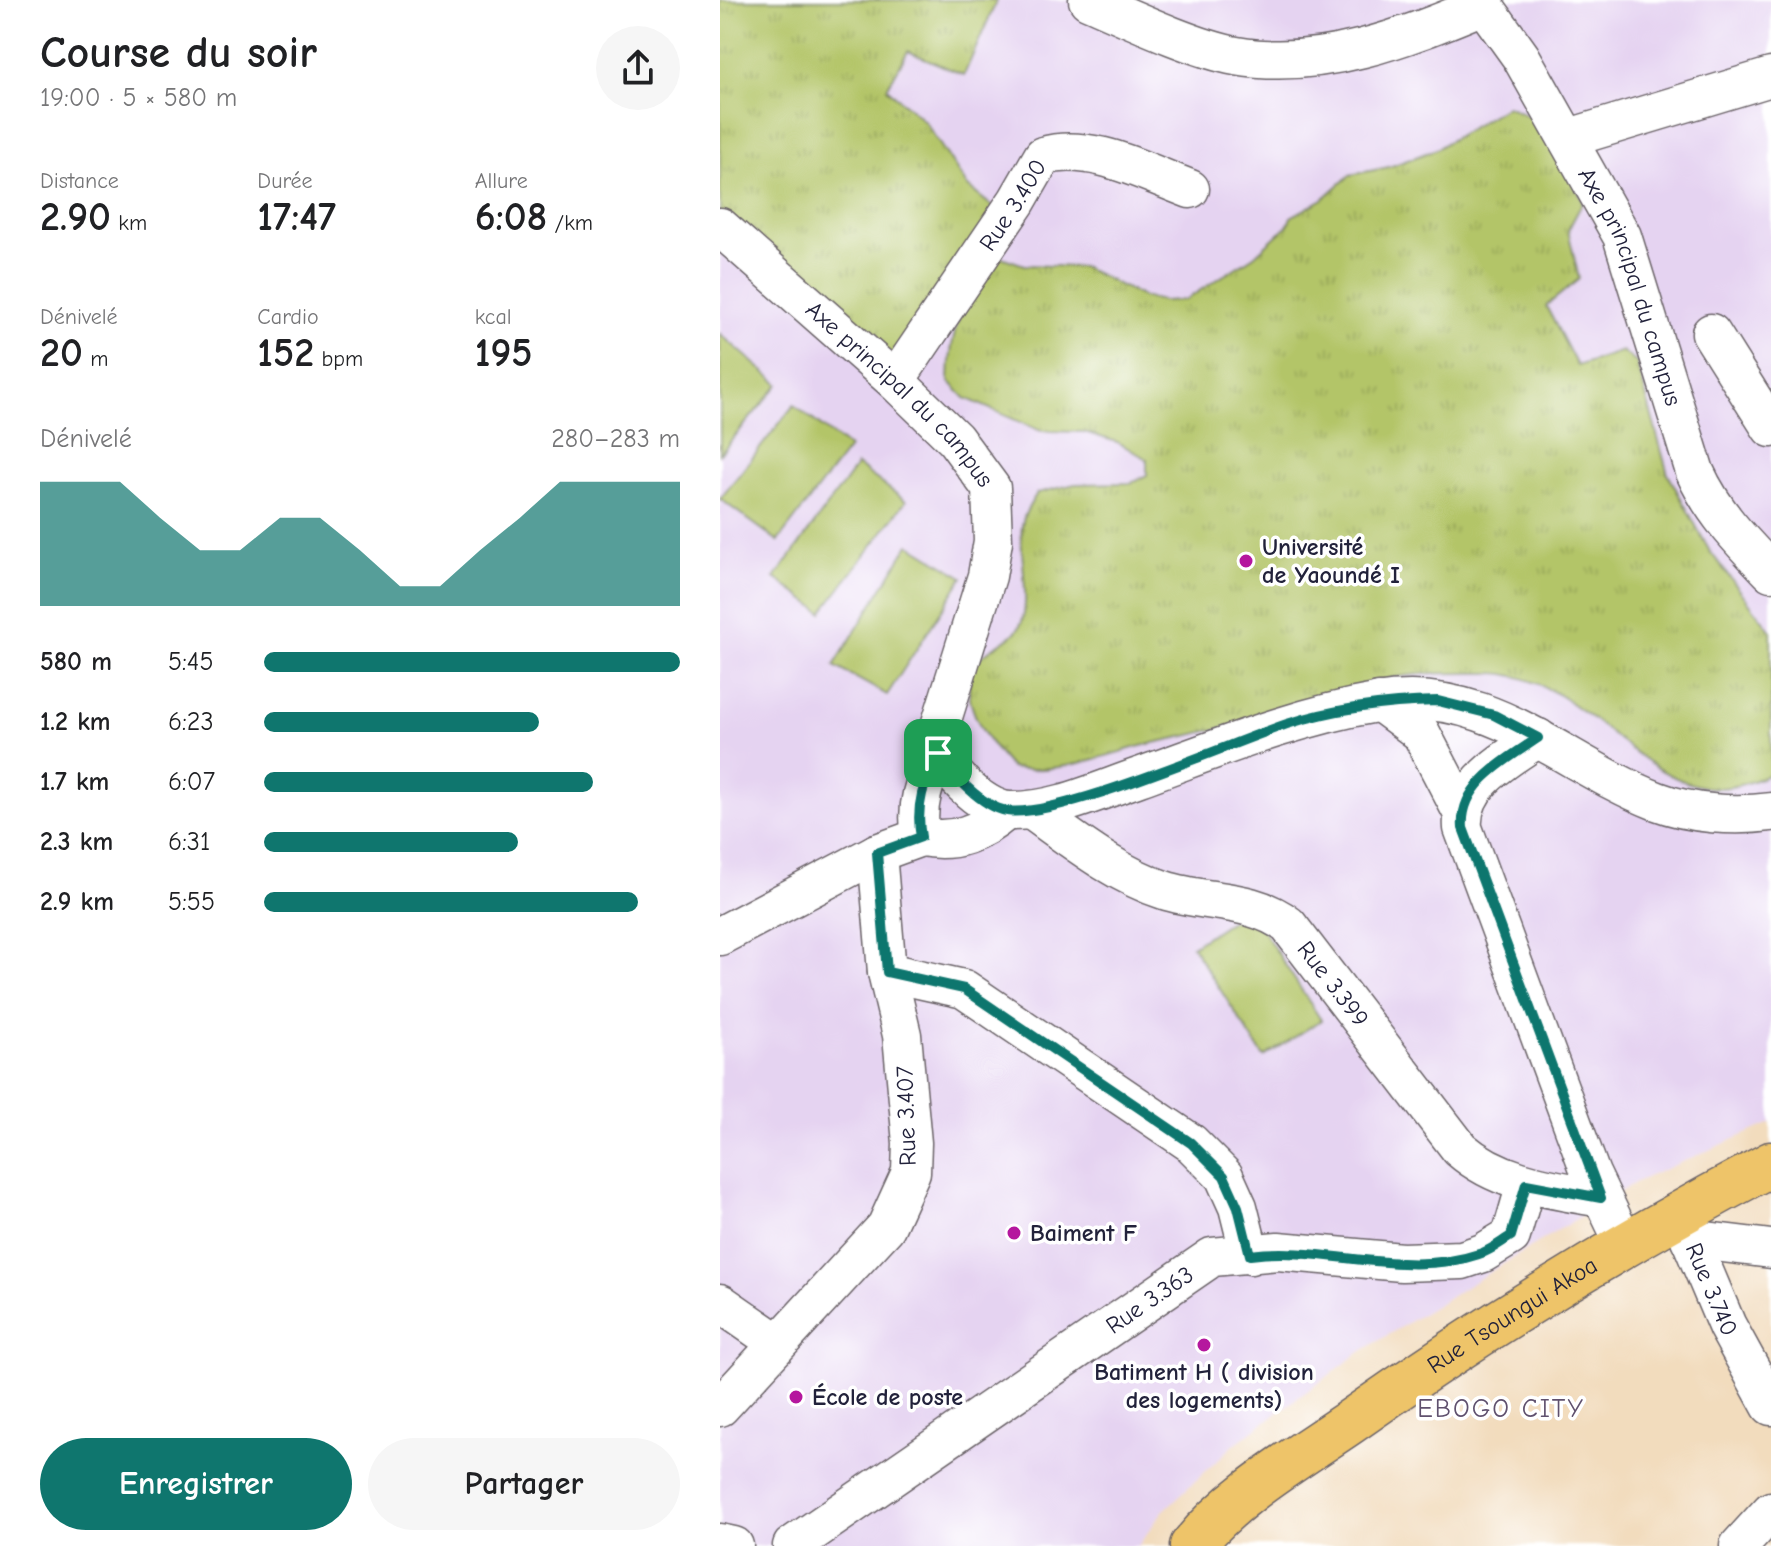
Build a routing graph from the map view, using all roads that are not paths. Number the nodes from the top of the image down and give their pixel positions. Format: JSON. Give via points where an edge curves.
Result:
{"nodes":[{"id":1,"x":1088,"y":0,"type":"edge"},
{"id":2,"x":1482,"y":2,"type":"edge"},
{"id":3,"x":1771,"y":77,"type":"edge"},
{"id":4,"x":1569,"y":138,"type":"junction"},
{"id":5,"x":1190,"y":189,"type":"dead end"},
{"id":6,"x":720,"y":227,"type":"edge"},
{"id":7,"x":1711,"y":333,"type":"dead end"},
{"id":8,"x":895,"y":381,"type":"junction"},
{"id":9,"x":1771,"y":428,"type":"edge"},
{"id":10,"x":1771,"y":572,"type":"edge"},
{"id":11,"x":1379,"y":702,"type":"junction"},
{"id":12,"x":1538,"y":738,"type":"junction"},
{"id":13,"x":938,"y":753,"type":"junction"},
{"id":14,"x":1018,"y":810,"type":"junction"},
{"id":15,"x":1462,"y":812,"type":"junction"},
{"id":16,"x":1771,"y":812,"type":"edge"},
{"id":17,"x":921,"y":837,"type":"junction"},
{"id":18,"x":877,"y":853,"type":"junction"},
{"id":19,"x":720,"y":936,"type":"edge"},
{"id":20,"x":887,"y":972,"type":"junction"},
{"id":21,"x":1771,"y":1164,"type":"edge"},
{"id":22,"x":1526,"y":1184,"type":"junction"},
{"id":23,"x":1601,"y":1198,"type":"junction"},
{"id":24,"x":1685,"y":1226,"type":"junction"},
{"id":25,"x":1624,"y":1243,"type":"junction"},
{"id":26,"x":1771,"y":1249,"type":"edge"},
{"id":27,"x":1250,"y":1255,"type":"junction"},
{"id":28,"x":720,"y":1303,"type":"edge"},
{"id":29,"x":778,"y":1343,"type":"junction"},
{"id":30,"x":1771,"y":1406,"type":"edge"},
{"id":31,"x":720,"y":1407,"type":"edge"},
{"id":32,"x":1771,"y":1511,"type":"edge"},
{"id":33,"x":720,"y":1543,"type":"edge"},
{"id":34,"x":734,"y":1546,"type":"edge"},
{"id":35,"x":792,"y":1546,"type":"edge"},
{"id":36,"x":1192,"y":1546,"type":"edge"},
{"id":37,"x":1739,"y":1546,"type":"edge"}],
"edges":[{"from":1,"to":2,"type":"street","via":[[1234,56],[1288,62],[1347,53],[1426,28]]},
{"from":2,"to":4,"type":"street","name":"Axe principal du campus"},
{"from":3,"to":4,"type":"street"},
{"from":4,"to":10,"type":"street","name":"Axe principal du campus","via":[[1622,236],[1707,500]]},
{"from":5,"to":8,"type":"street","name":"Rue 3.400","via":[[1084,151],[1043,156]]},
{"from":6,"to":8,"type":"street","name":"Axe principal du campus"},
{"from":7,"to":9,"type":"street"},
{"from":8,"to":13,"type":"street","name":"Axe principal du campus","via":[[955,439],[991,488],[993,541],[987,576],[942,717]]},
{"from":11,"to":12,"type":"street","via":[[1466,706]]},
{"from":11,"to":14,"type":"street","via":[[1291,723],[1080,798]]},
{"from":11,"to":15,"type":"street","via":[[1421,733]]},
{"from":12,"to":15,"type":"street","via":[[1484,777]]},
{"from":12,"to":16,"type":"street","via":[[1657,801],[1703,812]]},
{"from":13,"to":14,"type":"street","via":[[958,780]]},
{"from":13,"to":17,"type":"street","name":"Axe principal du campus","via":[[918,806]]},
{"from":14,"to":17,"type":"street","via":[[957,839]]},
{"from":14,"to":22,"type":"street","name":"Rue 3.399","via":[[1165,891],[1247,905],[1280,919],[1460,1149],[1477,1164]]},
{"from":15,"to":23,"type":"street","via":[[1471,854]]},
{"from":17,"to":18,"type":"street"},
{"from":18,"to":19,"type":"street"},
{"from":18,"to":20,"type":"street","name":"Rue 3.407"},
{"from":20,"to":27,"type":"street","via":[[964,989],[1191,1143],[1224,1176]]},
{"from":20,"to":29,"type":"street","name":"Rue 3.407","via":[[902,1035],[911,1172],[886,1227]]},
{"from":21,"to":24,"type":"main road","name":"Rue Tsoungui Akoa"},
{"from":22,"to":23,"type":"street","name":"Rue 3.399"},
{"from":22,"to":27,"type":"street","name":"Rue 3.363","via":[[1511,1236],[1462,1260],[1402,1262],[1278,1251]]},
{"from":23,"to":25,"type":"street"},
{"from":24,"to":25,"type":"main road","name":"Rue Tsoungui Akoa"},
{"from":24,"to":26,"type":"street"},
{"from":24,"to":30,"type":"street","name":"Rue 3.740","via":[[1727,1326]]},
{"from":25,"to":36,"type":"main road","name":"Rue Tsoungui Akoa","via":[[1440,1358],[1280,1470]]},
{"from":27,"to":35,"type":"street","name":"Rue 3.363","via":[[1212,1257]]},
{"from":28,"to":29,"type":"street"},
{"from":29,"to":31,"type":"street","name":"Rue 3.407"},
{"from":32,"to":37,"type":"street"},
{"from":33,"to":34,"type":"street"}]}
